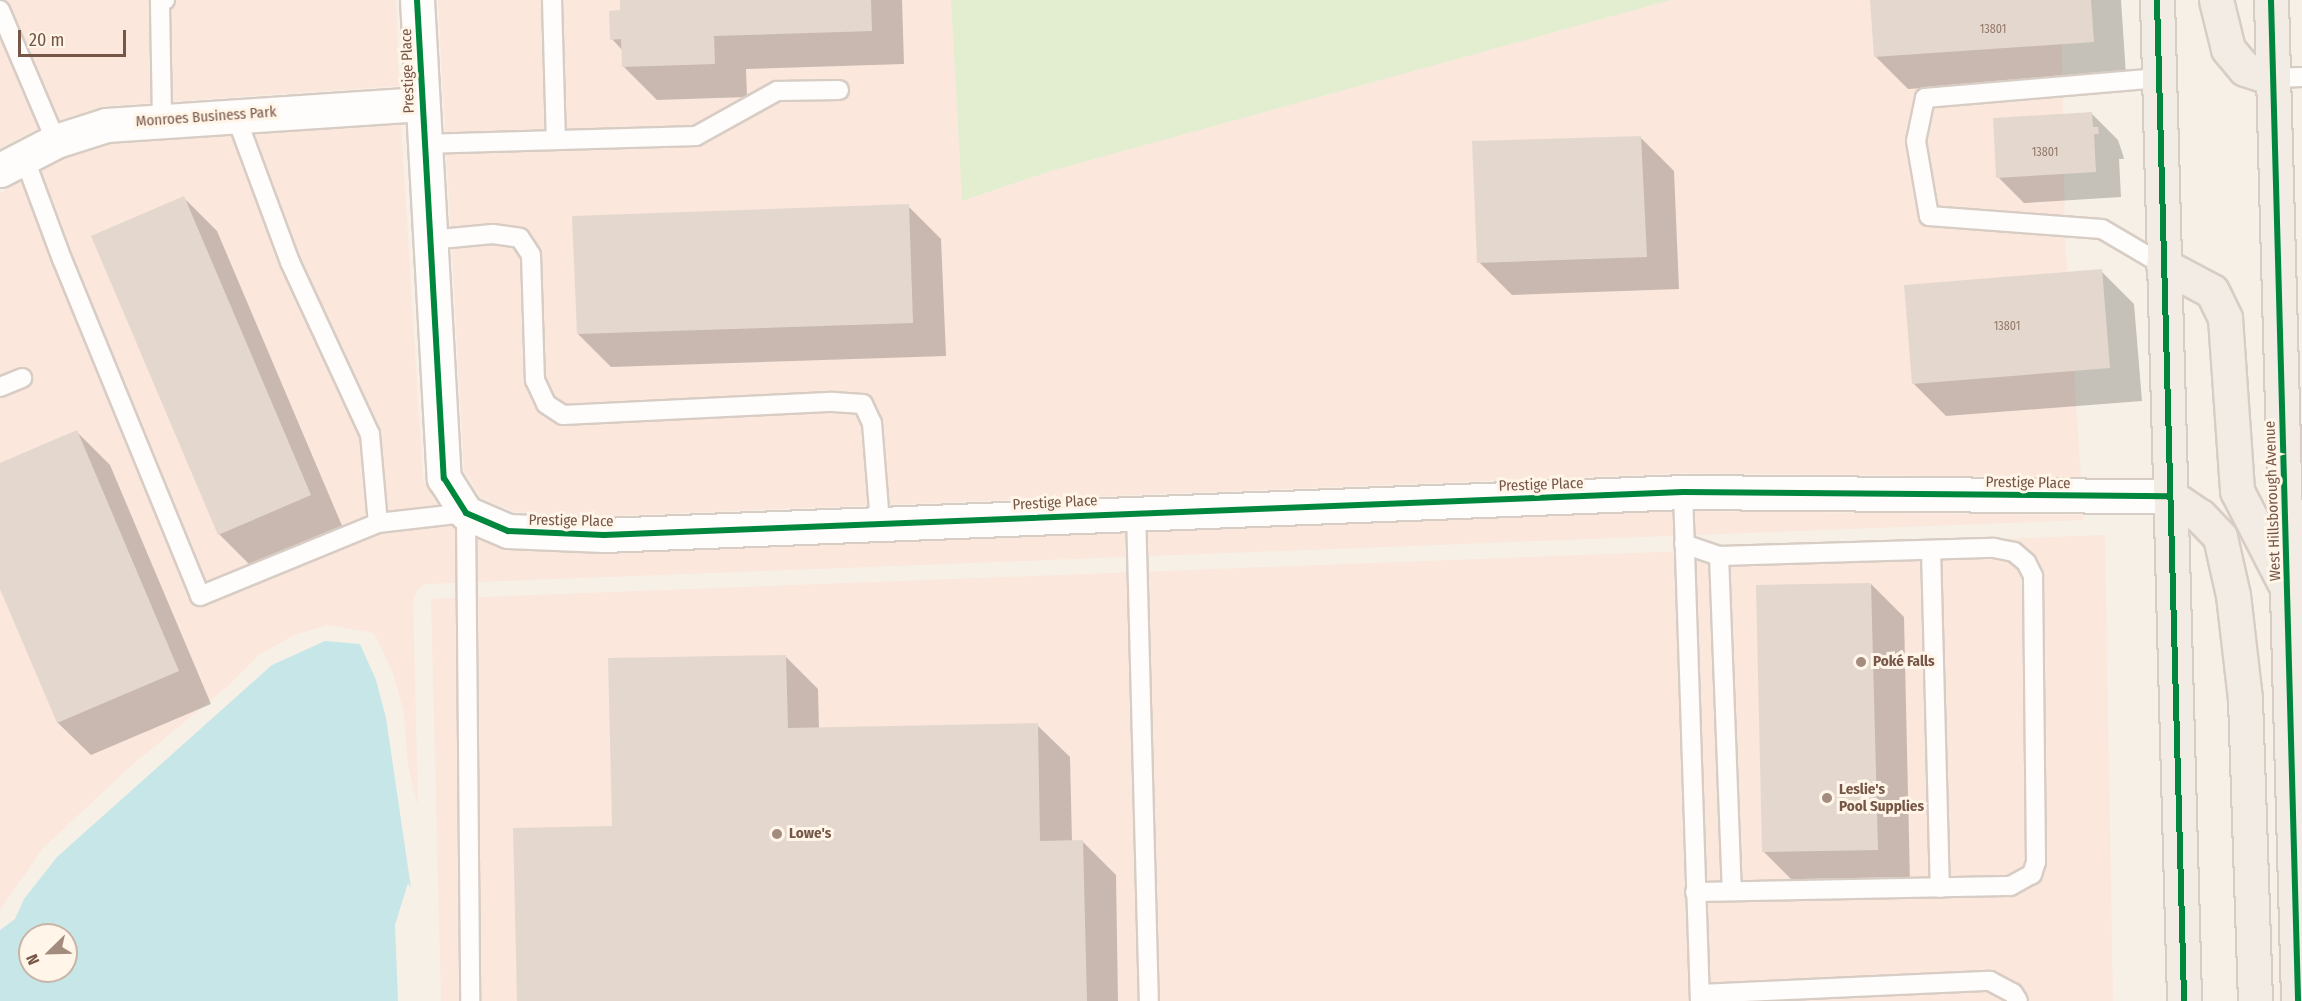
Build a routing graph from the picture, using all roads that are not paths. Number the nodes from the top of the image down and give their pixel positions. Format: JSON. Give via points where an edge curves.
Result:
{"nodes":[{"id":1,"x":165,"y":0,"type":"edge"},
{"id":2,"x":417,"y":0,"type":"edge"},
{"id":3,"x":552,"y":0,"type":"edge"},
{"id":4,"x":2157,"y":0,"type":"edge"},
{"id":5,"x":2216,"y":0,"type":"edge"},
{"id":6,"x":2271,"y":0,"type":"edge"},
{"id":7,"x":2,"y":21,"type":"edge"},
{"id":8,"x":2159,"y":78,"type":"junction"},
{"id":9,"x":2288,"y":78,"type":"edge"},
{"id":10,"x":839,"y":90,"type":"dead end"},
{"id":11,"x":421,"y":104,"type":"junction"},
{"id":12,"x":235,"y":114,"type":"junction"},
{"id":13,"x":162,"y":119,"type":"junction"},
{"id":14,"x":556,"y":140,"type":"junction"},
{"id":15,"x":56,"y":141,"type":"junction"},
{"id":16,"x":423,"y":144,"type":"junction"},
{"id":17,"x":12,"y":163,"type":"edge"},
{"id":18,"x":429,"y":240,"type":"junction"},
{"id":19,"x":2163,"y":265,"type":"junction"},
{"id":20,"x":22,"y":378,"type":"dead end"},
{"id":21,"x":0,"y":387,"type":"edge"},
{"id":22,"x":1683,"y":492,"type":"junction"},
{"id":23,"x":2170,"y":496,"type":"junction"},
{"id":24,"x":1136,"y":512,"type":"junction"},
{"id":25,"x":466,"y":513,"type":"junction"},
{"id":26,"x":378,"y":523,"type":"junction"},
{"id":27,"x":880,"y":523,"type":"junction"},
{"id":28,"x":1684,"y":544,"type":"junction"},
{"id":29,"x":1931,"y":550,"type":"junction"},
{"id":30,"x":1719,"y":556,"type":"junction"},
{"id":31,"x":2288,"y":589,"type":"junction"},
{"id":32,"x":1940,"y":888,"type":"junction"},
{"id":33,"x":2299,"y":890,"type":"edge"},
{"id":34,"x":1732,"y":891,"type":"junction"},
{"id":35,"x":1695,"y":892,"type":"junction"},
{"id":36,"x":1781,"y":996,"type":"edge"},
{"id":37,"x":1700,"y":997,"type":"edge"},
{"id":38,"x":470,"y":1001,"type":"edge"},
{"id":39,"x":1149,"y":1001,"type":"edge"},
{"id":40,"x":2018,"y":1001,"type":"edge"},
{"id":41,"x":2184,"y":1001,"type":"edge"},
{"id":42,"x":2255,"y":1001,"type":"edge"},
{"id":43,"x":2298,"y":1001,"type":"edge"}],
"edges":[{"from":1,"to":13,"type":"lane","via":[[159,0]]},
{"from":2,"to":11,"type":"street","name":"Prestige Place"},
{"from":3,"to":14,"type":"lane"},
{"from":4,"to":8,"type":"main road"},
{"from":5,"to":9,"type":"main road","via":[[2228,50],[2245,69]]},
{"from":6,"to":9,"type":"main road","name":"West Hillsborough Avenue"},
{"from":7,"to":15,"type":"lane"},
{"from":8,"to":19,"type":"main road"},
{"from":8,"to":19,"type":"lane","via":[[1925,98],[1916,141],[1929,216],[2102,229]]},
{"from":9,"to":31,"type":"main road","name":"West Hillsborough Avenue"},
{"from":10,"to":14,"type":"lane","via":[[777,91],[751,102],[696,136]]},
{"from":11,"to":12,"type":"street","name":"Monroes Business Park"},
{"from":11,"to":16,"type":"street","name":"Prestige Place"},
{"from":12,"to":13,"type":"street","name":"Monroes Business Park"},
{"from":12,"to":26,"type":"lane","via":[[290,262],[370,434]]},
{"from":13,"to":15,"type":"street","name":"Monroes Business Park","via":[[106,125]]},
{"from":14,"to":16,"type":"lane"},
{"from":15,"to":17,"type":"street","name":"Monroes Business Park"},
{"from":16,"to":18,"type":"street","name":"Prestige Place"},
{"from":17,"to":26,"type":"lane","via":[[62,259],[200,596]]},
{"from":18,"to":25,"type":"street","name":"Prestige Place","via":[[444,478]]},
{"from":18,"to":27,"type":"lane","via":[[493,234],[520,238],[531,255],[535,380],[546,404],[563,415],[833,402],[863,405],[872,423]]},
{"from":19,"to":23,"type":"main road"},
{"from":19,"to":31,"type":"main road","via":[[2212,291],[2224,318],[2237,491]]},
{"from":20,"to":21,"type":"lane"},
{"from":22,"to":23,"type":"street","name":"Prestige Place"},
{"from":22,"to":24,"type":"street","name":"Prestige Place"},
{"from":22,"to":28,"type":"lane"},
{"from":23,"to":41,"type":"main road"},
{"from":23,"to":42,"type":"main road","via":[[2200,516],[2220,537],[2233,595],[2245,699]]},
{"from":24,"to":27,"type":"street","name":"Prestige Place"},
{"from":24,"to":39,"type":"lane"},
{"from":25,"to":26,"type":"lane"},
{"from":25,"to":27,"type":"street","name":"Prestige Place","via":[[508,531],[604,535]]},
{"from":25,"to":38,"type":"lane"},
{"from":28,"to":30,"type":"lane"},
{"from":28,"to":35,"type":"lane"},
{"from":29,"to":30,"type":"lane"},
{"from":29,"to":32,"type":"lane"},
{"from":29,"to":32,"type":"lane","via":[[2014,552],[2026,562],[2033,576],[2036,862],[2032,874],[2010,886]]},
{"from":30,"to":34,"type":"lane"},
{"from":31,"to":33,"type":"main road","name":"West Hillsborough Avenue"},
{"from":32,"to":34,"type":"lane"},
{"from":33,"to":43,"type":"main road","name":"West Hillsborough Avenue"},
{"from":34,"to":35,"type":"lane"},
{"from":35,"to":37,"type":"lane"},
{"from":36,"to":37,"type":"lane"},
{"from":36,"to":40,"type":"lane","via":[[1990,981],[2013,993]]}]}
